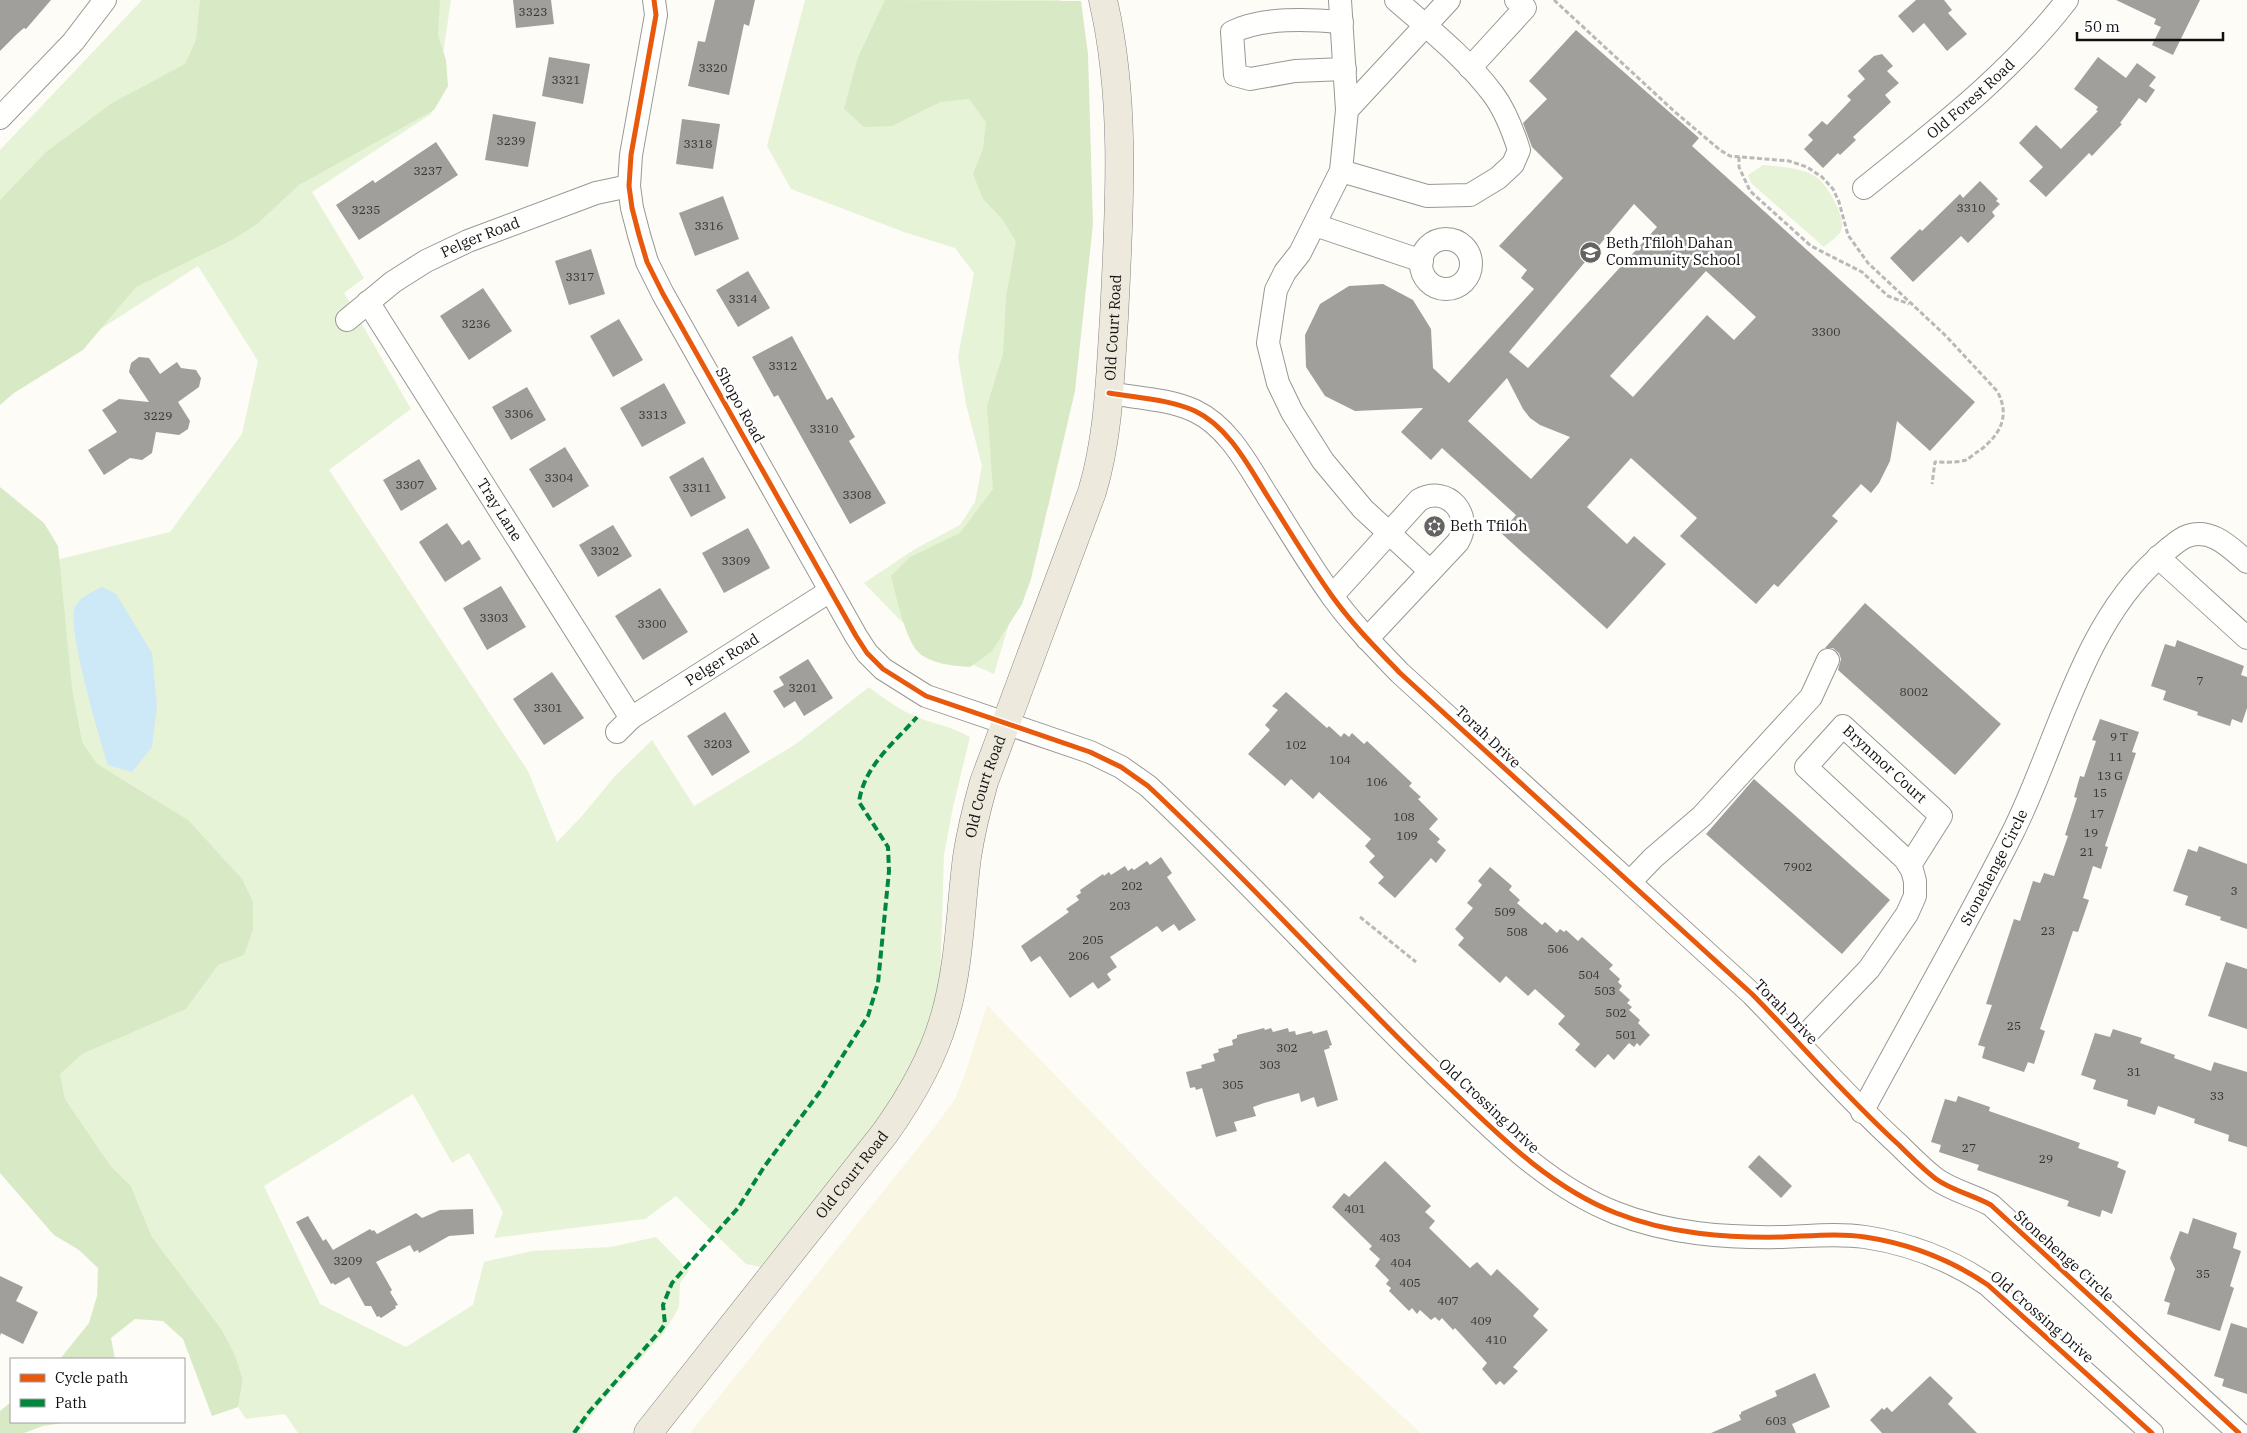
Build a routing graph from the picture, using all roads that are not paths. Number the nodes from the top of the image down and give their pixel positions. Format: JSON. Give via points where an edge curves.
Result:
{"nodes":[{"id":1,"x":105,"y":0,"type":"edge"},
{"id":2,"x":654,"y":0,"type":"edge"},
{"id":3,"x":1103,"y":0,"type":"edge"},
{"id":4,"x":1396,"y":0,"type":"edge"},
{"id":5,"x":1449,"y":0,"type":"edge"},
{"id":6,"x":1516,"y":0,"type":"edge"},
{"id":7,"x":2067,"y":0,"type":"edge"},
{"id":8,"x":1341,"y":11,"type":"edge"},
{"id":9,"x":1425,"y":25,"type":"junction"},
{"id":10,"x":1470,"y":68,"type":"junction"},
{"id":11,"x":1344,"y":69,"type":"junction"},
{"id":12,"x":1347,"y":110,"type":"junction"},
{"id":13,"x":0,"y":118,"type":"edge"},
{"id":14,"x":1341,"y":171,"type":"junction"},
{"id":15,"x":629,"y":186,"type":"junction"},
{"id":16,"x":1864,"y":188,"type":"dead end"},
{"id":17,"x":1315,"y":226,"type":"junction"},
{"id":18,"x":1422,"y":261,"type":"dead end"},
{"id":19,"x":368,"y":302,"type":"junction"},
{"id":20,"x":347,"y":320,"type":"dead end"},
{"id":21,"x":1109,"y":393,"type":"junction"},
{"id":22,"x":1388,"y":534,"type":"junction"},
{"id":23,"x":2158,"y":557,"type":"junction"},
{"id":24,"x":2247,"y":562,"type":"edge"},
{"id":25,"x":1430,"y":571,"type":"junction"},
{"id":26,"x":830,"y":591,"type":"junction"},
{"id":27,"x":1332,"y":596,"type":"junction"},
{"id":28,"x":2247,"y":638,"type":"edge"},
{"id":29,"x":1367,"y":639,"type":"junction"},
{"id":30,"x":1828,"y":660,"type":"dead end"},
{"id":31,"x":1005,"y":724,"type":"junction"},
{"id":32,"x":624,"y":725,"type":"joint"},
{"id":33,"x":1910,"y":866,"type":"junction"},
{"id":34,"x":1630,"y":882,"type":"junction"},
{"id":35,"x":1799,"y":1042,"type":"junction"},
{"id":36,"x":1862,"y":1112,"type":"junction"},
{"id":37,"x":648,"y":1433,"type":"edge"},
{"id":38,"x":2152,"y":1433,"type":"edge"},
{"id":39,"x":2239,"y":1433,"type":"edge"}],
"edges":[{"from":1,"to":13,"type":"street","via":[[73,42]]},
{"from":2,"to":15,"type":"street","name":"Shopo Road","via":[[656,15],[631,155]]},
{"from":3,"to":21,"type":"main road","name":"Old Court Road","via":[[1113,67],[1118,144],[1116,282]]},
{"from":4,"to":9,"type":"street"},
{"from":5,"to":9,"type":"street"},
{"from":6,"to":10,"type":"street","via":[[1525,8]]},
{"from":7,"to":16,"type":"street","name":"Old Forest Road","via":[[2013,63]]},
{"from":8,"to":11,"type":"street"},
{"from":8,"to":11,"type":"street","via":[[1318,20],[1248,24],[1232,32],[1234,76],[1250,79],[1295,71]]},
{"from":9,"to":10,"type":"street"},
{"from":9,"to":12,"type":"street"},
{"from":10,"to":14,"type":"street","via":[[1494,95],[1519,150],[1513,164],[1498,178],[1470,194],[1427,196]]},
{"from":11,"to":12,"type":"street"},
{"from":12,"to":14,"type":"street"},
{"from":14,"to":17,"type":"street"},
{"from":15,"to":19,"type":"street","name":"Pelger Road","via":[[596,193],[468,241],[426,262]]},
{"from":15,"to":26,"type":"street","name":"Shopo Road","via":[[647,262]]},
{"from":17,"to":18,"type":"street"},
{"from":17,"to":22,"type":"street","via":[[1276,290],[1268,343],[1271,364],[1288,404],[1312,444],[1363,510]]},
{"from":19,"to":20,"type":"street","name":"Pelger Road"},
{"from":19,"to":32,"type":"street","name":"Tray Lane"},
{"from":21,"to":27,"type":"street","name":"Torah Drive","via":[[1167,402],[1195,411],[1214,423],[1246,462]]},
{"from":21,"to":31,"type":"main road","name":"Old Court Road","via":[[1098,474]]},
{"from":22,"to":25,"type":"street"},
{"from":22,"to":25,"type":"street","via":[[1419,500],[1428,495],[1448,498],[1463,519],[1463,532],[1458,542]]},
{"from":22,"to":27,"type":"street"},
{"from":23,"to":24,"type":"street","name":"Stonehenge Circle","via":[[2174,543],[2199,534],[2214,536],[2227,543]]},
{"from":23,"to":28,"type":"street"},
{"from":23,"to":36,"type":"street","name":"Stonehenge Circle","via":[[2132,583],[2110,615],[2078,678],[2014,831]]},
{"from":25,"to":29,"type":"street"},
{"from":26,"to":31,"type":"street","name":"Shopo Road","via":[[867,653],[883,670],[926,696]]},
{"from":26,"to":32,"type":"street","name":"Pelger Road"},
{"from":27,"to":29,"type":"street","name":"Torah Drive"},
{"from":29,"to":34,"type":"street","name":"Torah Drive","via":[[1513,778]]},
{"from":30,"to":34,"type":"street","via":[[1811,697],[1702,816]]},
{"from":31,"to":37,"type":"main road","name":"Old Court Road","via":[[974,816],[955,972],[944,1018],[927,1064],[885,1133]]},
{"from":31,"to":38,"type":"street","name":"Old Crossing Drive","via":[[1090,752],[1121,767],[1148,786],[1502,1137],[1543,1172],[1579,1195],[1615,1213],[1650,1225],[1685,1231],[1726,1236],[1863,1237],[1932,1254],[1963,1267],[1988,1285]]},
{"from":33,"to":33,"type":"street","name":"Brynmor Court","via":[[1806,767],[1844,726],[1941,816]]},
{"from":33,"to":35,"type":"street","via":[[1915,896],[1907,914],[1869,969]]},
{"from":34,"to":35,"type":"street","name":"Torah Drive","via":[[1752,994]]},
{"from":35,"to":36,"type":"street","name":"Torah Drive"},
{"from":36,"to":39,"type":"street","name":"Stonehenge Circle","via":[[1935,1178],[1951,1189],[1990,1206]]}]}
